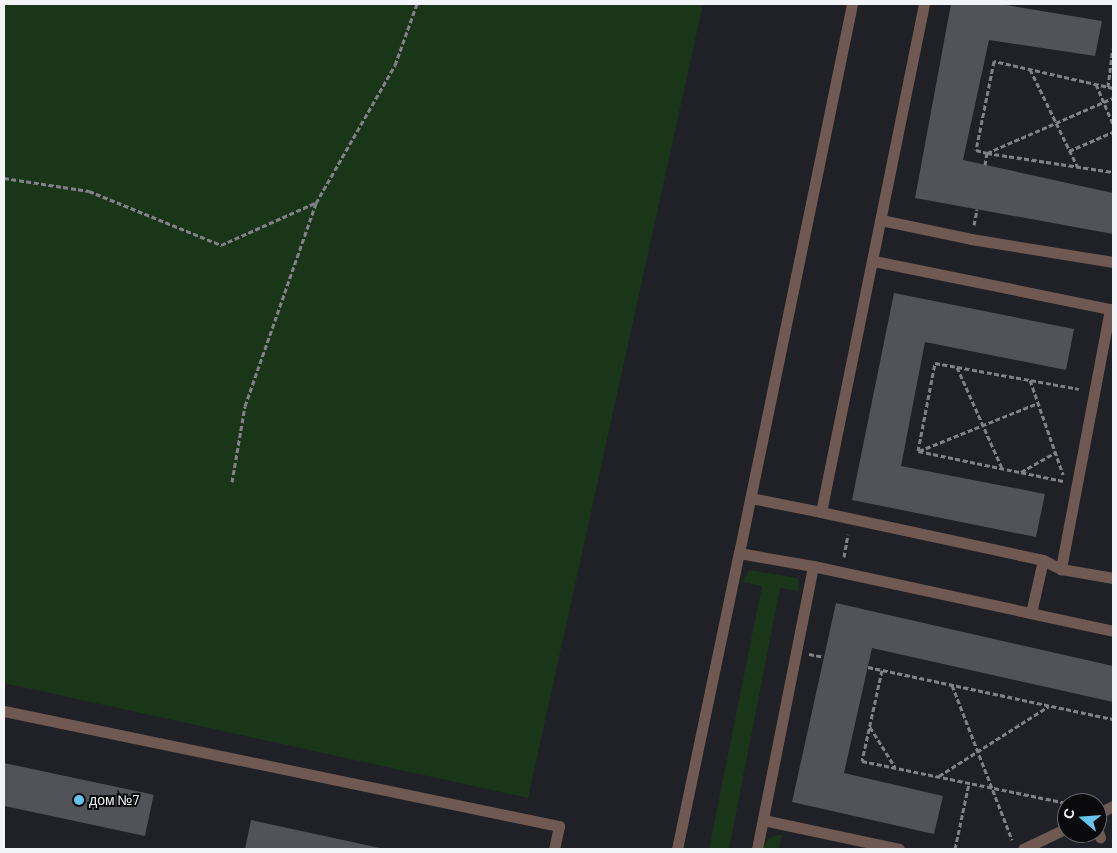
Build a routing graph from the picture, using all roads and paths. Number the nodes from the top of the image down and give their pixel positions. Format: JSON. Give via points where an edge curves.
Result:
{"nodes":[{"id":1,"x":417,"y":4,"type":"edge"},
{"id":2,"x":852,"y":4,"type":"edge"},
{"id":3,"x":924,"y":4,"type":"edge"},
{"id":4,"x":1113,"y":49,"type":"edge"},
{"id":5,"x":1030,"y":69,"type":"junction"},
{"id":6,"x":1096,"y":84,"type":"junction"},
{"id":7,"x":1108,"y":86,"type":"junction"},
{"id":8,"x":1113,"y":88,"type":"edge"},
{"id":9,"x":1113,"y":98,"type":"edge"},
{"id":10,"x":1104,"y":102,"type":"junction"},
{"id":11,"x":1057,"y":124,"type":"junction"},
{"id":12,"x":1113,"y":124,"type":"edge"},
{"id":13,"x":1113,"y":132,"type":"edge"},
{"id":14,"x":1069,"y":150,"type":"junction"},
{"id":15,"x":987,"y":153,"type":"junction"},
{"id":16,"x":985,"y":165,"type":"dead end"},
{"id":17,"x":1077,"y":167,"type":"junction"},
{"id":18,"x":1113,"y":172,"type":"edge"},
{"id":19,"x":4,"y":178,"type":"edge"},
{"id":20,"x":316,"y":203,"type":"junction"},
{"id":21,"x":881,"y":220,"type":"junction"},
{"id":22,"x":874,"y":261,"type":"junction"},
{"id":23,"x":1113,"y":262,"type":"edge"},
{"id":24,"x":957,"y":367,"type":"junction"},
{"id":25,"x":1030,"y":380,"type":"junction"},
{"id":26,"x":1094,"y":392,"type":"junction"},
{"id":27,"x":1038,"y":403,"type":"junction"},
{"id":28,"x":983,"y":425,"type":"junction"},
{"id":29,"x":918,"y":451,"type":"junction"},
{"id":30,"x":1056,"y":452,"type":"junction"},
{"id":31,"x":1002,"y":468,"type":"junction"},
{"id":32,"x":1020,"y":472,"type":"junction"},
{"id":33,"x":232,"y":482,"type":"dead end"},
{"id":34,"x":751,"y":498,"type":"junction"},
{"id":35,"x":821,"y":512,"type":"junction"},
{"id":36,"x":851,"y":518,"type":"junction"},
{"id":37,"x":740,"y":553,"type":"junction"},
{"id":38,"x":1043,"y":560,"type":"junction"},
{"id":39,"x":1113,"y":565,"type":"edge"},
{"id":40,"x":813,"y":566,"type":"junction"},
{"id":41,"x":1062,"y":569,"type":"junction"},
{"id":42,"x":841,"y":572,"type":"junction"},
{"id":43,"x":1112,"y":578,"type":"edge"},
{"id":44,"x":1031,"y":613,"type":"junction"},
{"id":45,"x":1113,"y":631,"type":"edge"},
{"id":46,"x":868,"y":667,"type":"dead end"},
{"id":47,"x":882,"y":670,"type":"junction"},
{"id":48,"x":952,"y":685,"type":"junction"},
{"id":49,"x":1050,"y":705,"type":"junction"},
{"id":50,"x":4,"y":711,"type":"edge"},
{"id":51,"x":1113,"y":719,"type":"edge"},
{"id":52,"x":870,"y":727,"type":"junction"},
{"id":53,"x":977,"y":752,"type":"junction"},
{"id":54,"x":895,"y":768,"type":"junction"},
{"id":55,"x":938,"y":777,"type":"junction"},
{"id":56,"x":969,"y":783,"type":"junction"},
{"id":57,"x":992,"y":788,"type":"junction"},
{"id":58,"x":1057,"y":801,"type":"edge"},
{"id":59,"x":763,"y":820,"type":"junction"},
{"id":60,"x":1057,"y":833,"type":"edge"},
{"id":61,"x":554,"y":849,"type":"edge"},
{"id":62,"x":677,"y":849,"type":"edge"},
{"id":63,"x":758,"y":849,"type":"edge"},
{"id":64,"x":899,"y":849,"type":"edge"},
{"id":65,"x":955,"y":849,"type":"edge"},
{"id":66,"x":1016,"y":849,"type":"edge"},
{"id":67,"x":1023,"y":849,"type":"edge"}],
"edges":[{"from":1,"to":20,"type":"path","via":[[395,65]]},
{"from":2,"to":34,"type":"lane"},
{"from":3,"to":21,"type":"lane"},
{"from":4,"to":7,"type":"path"},
{"from":5,"to":6,"type":"path"},
{"from":5,"to":11,"type":"path"},
{"from":5,"to":15,"type":"path","via":[[994,61],[976,150]]},
{"from":6,"to":7,"type":"path"},
{"from":6,"to":10,"type":"path"},
{"from":7,"to":8,"type":"path"},
{"from":9,"to":10,"type":"path"},
{"from":10,"to":11,"type":"path"},
{"from":10,"to":12,"type":"path"},
{"from":11,"to":14,"type":"path"},
{"from":11,"to":15,"type":"path"},
{"from":13,"to":14,"type":"path"},
{"from":14,"to":17,"type":"path"},
{"from":15,"to":16,"type":"path"},
{"from":15,"to":17,"type":"path"},
{"from":17,"to":18,"type":"path"},
{"from":19,"to":20,"type":"path","via":[[89,191],[221,245]]},
{"from":20,"to":33,"type":"path","via":[[245,406]]},
{"from":21,"to":22,"type":"lane"},
{"from":21,"to":23,"type":"lane","via":[[971,239]]},
{"from":22,"to":26,"type":"lane","via":[[1110,309]]},
{"from":22,"to":35,"type":"lane"},
{"from":24,"to":25,"type":"path"},
{"from":24,"to":28,"type":"path"},
{"from":24,"to":29,"type":"path","via":[[935,363]]},
{"from":25,"to":26,"type":"path"},
{"from":25,"to":27,"type":"path"},
{"from":26,"to":41,"type":"lane"},
{"from":27,"to":28,"type":"path"},
{"from":27,"to":30,"type":"path"},
{"from":28,"to":29,"type":"path"},
{"from":28,"to":31,"type":"path"},
{"from":29,"to":31,"type":"path"},
{"from":30,"to":32,"type":"path"},
{"from":30,"to":32,"type":"path","via":[[1066,481]]},
{"from":31,"to":32,"type":"path"},
{"from":34,"to":35,"type":"lane"},
{"from":34,"to":37,"type":"lane"},
{"from":35,"to":36,"type":"lane"},
{"from":36,"to":38,"type":"lane"},
{"from":36,"to":42,"type":"path"},
{"from":37,"to":40,"type":"lane"},
{"from":37,"to":62,"type":"lane"},
{"from":38,"to":41,"type":"lane"},
{"from":38,"to":44,"type":"lane"},
{"from":39,"to":43,"type":"lane"},
{"from":40,"to":42,"type":"lane"},
{"from":40,"to":59,"type":"lane"},
{"from":41,"to":43,"type":"lane"},
{"from":42,"to":44,"type":"lane"},
{"from":44,"to":45,"type":"lane"},
{"from":46,"to":47,"type":"path"},
{"from":47,"to":48,"type":"path"},
{"from":47,"to":52,"type":"path"},
{"from":48,"to":49,"type":"path"},
{"from":48,"to":53,"type":"path"},
{"from":49,"to":51,"type":"path"},
{"from":49,"to":53,"type":"path"},
{"from":50,"to":61,"type":"lane","via":[[559,826]]},
{"from":52,"to":54,"type":"path"},
{"from":52,"to":54,"type":"path","via":[[862,761]]},
{"from":53,"to":55,"type":"path"},
{"from":53,"to":57,"type":"path"},
{"from":54,"to":55,"type":"path"},
{"from":55,"to":56,"type":"path"},
{"from":56,"to":57,"type":"path"},
{"from":56,"to":65,"type":"path"},
{"from":57,"to":58,"type":"path"},
{"from":57,"to":66,"type":"path"},
{"from":59,"to":63,"type":"lane"},
{"from":59,"to":64,"type":"lane"},
{"from":60,"to":67,"type":"lane"}]}
